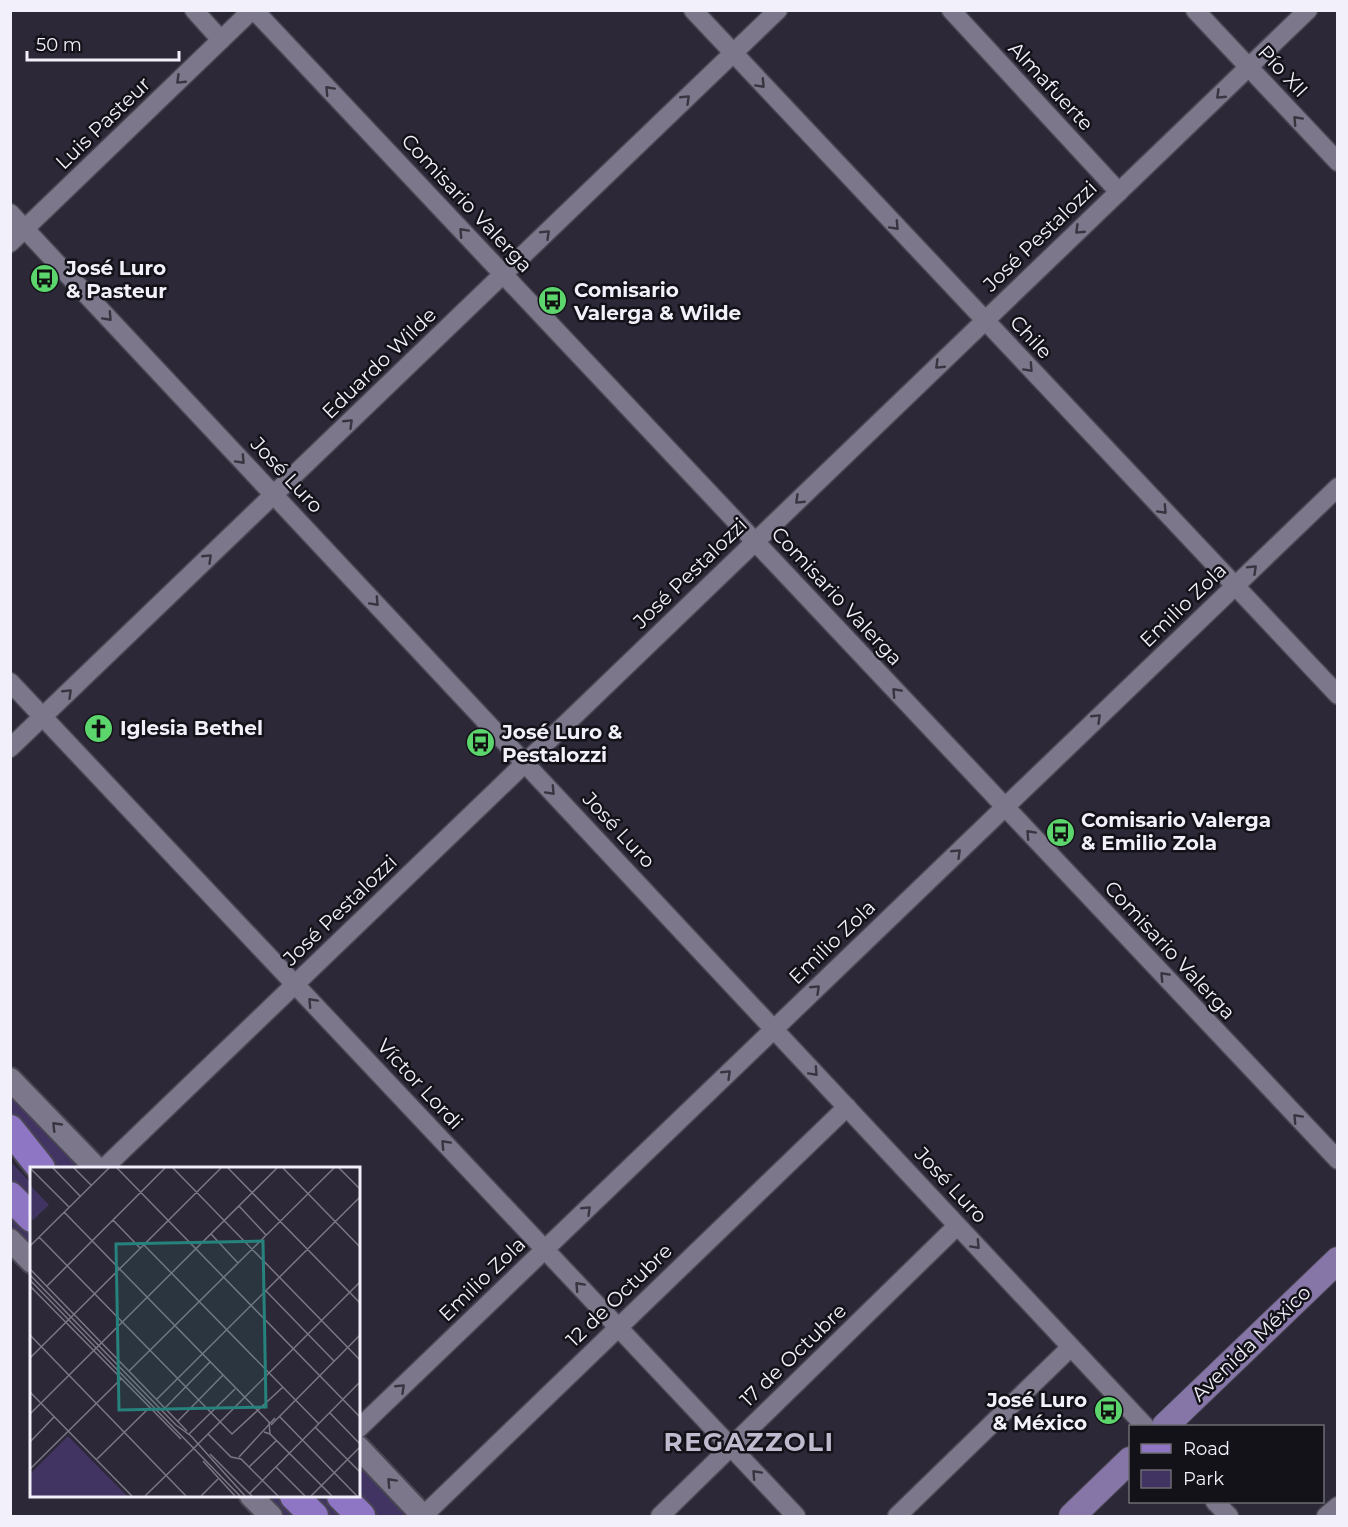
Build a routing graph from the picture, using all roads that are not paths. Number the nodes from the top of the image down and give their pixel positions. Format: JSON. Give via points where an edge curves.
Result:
{"nodes":[{"id":1,"x":194,"y":10,"type":"edge"},
{"id":2,"x":253,"y":10,"type":"edge"},
{"id":3,"x":693,"y":10,"type":"edge"},
{"id":4,"x":778,"y":10,"type":"edge"},
{"id":5,"x":951,"y":10,"type":"edge"},
{"id":6,"x":1195,"y":10,"type":"edge"},
{"id":7,"x":1308,"y":10,"type":"edge"},
{"id":8,"x":221,"y":40,"type":"junction"},
{"id":9,"x":733,"y":54,"type":"junction"},
{"id":10,"x":1248,"y":68,"type":"junction"},
{"id":11,"x":1338,"y":162,"type":"edge"},
{"id":12,"x":1119,"y":192,"type":"junction"},
{"id":13,"x":10,"y":213,"type":"edge"},
{"id":14,"x":25,"y":228,"type":"junction"},
{"id":15,"x":10,"y":243,"type":"edge"},
{"id":16,"x":503,"y":275,"type":"junction"},
{"id":17,"x":985,"y":321,"type":"junction"},
{"id":18,"x":1338,"y":487,"type":"edge"},
{"id":19,"x":274,"y":495,"type":"junction"},
{"id":20,"x":755,"y":542,"type":"junction"},
{"id":21,"x":1235,"y":586,"type":"junction"},
{"id":22,"x":10,"y":682,"type":"edge"},
{"id":23,"x":1338,"y":695,"type":"edge"},
{"id":24,"x":43,"y":717,"type":"junction"},
{"id":25,"x":10,"y":748,"type":"edge"},
{"id":26,"x":525,"y":763,"type":"junction"},
{"id":27,"x":1005,"y":807,"type":"junction"},
{"id":28,"x":295,"y":985,"type":"junction"},
{"id":29,"x":774,"y":1029,"type":"junction"},
{"id":30,"x":10,"y":1079,"type":"edge"},
{"id":31,"x":847,"y":1107,"type":"junction"},
{"id":32,"x":10,"y":1129,"type":"edge"},
{"id":33,"x":10,"y":1146,"type":"edge"},
{"id":34,"x":1338,"y":1160,"type":"edge"},
{"id":35,"x":30,"y":1167,"type":"edge"},
{"id":36,"x":40,"y":1167,"type":"edge"},
{"id":37,"x":95,"y":1167,"type":"edge"},
{"id":38,"x":105,"y":1167,"type":"edge"},
{"id":39,"x":10,"y":1196,"type":"edge"},
{"id":40,"x":30,"y":1216,"type":"edge"},
{"id":41,"x":957,"y":1226,"type":"junction"},
{"id":42,"x":545,"y":1250,"type":"junction"},
{"id":43,"x":1338,"y":1260,"type":"edge"},
{"id":44,"x":618,"y":1328,"type":"junction"},
{"id":45,"x":1071,"y":1347,"type":"junction"},
{"id":46,"x":1144,"y":1425,"type":"edge"},
{"id":47,"x":1166,"y":1425,"type":"edge"},
{"id":48,"x":360,"y":1427,"type":"edge"},
{"id":49,"x":731,"y":1447,"type":"junction"},
{"id":50,"x":360,"y":1450,"type":"edge"},
{"id":51,"x":1129,"y":1462,"type":"edge"},
{"id":52,"x":252,"y":1497,"type":"edge"},
{"id":53,"x":295,"y":1497,"type":"edge"},
{"id":54,"x":342,"y":1497,"type":"edge"},
{"id":55,"x":1216,"y":1503,"type":"edge"},
{"id":56,"x":1338,"y":1506,"type":"edge"},
{"id":57,"x":271,"y":1516,"type":"edge"},
{"id":58,"x":314,"y":1516,"type":"edge"},
{"id":59,"x":361,"y":1516,"type":"edge"},
{"id":60,"x":423,"y":1516,"type":"edge"},
{"id":61,"x":660,"y":1516,"type":"edge"},
{"id":62,"x":796,"y":1516,"type":"edge"},
{"id":63,"x":897,"y":1516,"type":"edge"},
{"id":64,"x":1072,"y":1516,"type":"edge"},
{"id":65,"x":1229,"y":1516,"type":"edge"},
{"id":66,"x":1326,"y":1516,"type":"edge"}],
"edges":[{"from":1,"to":8,"type":"street"},
{"from":2,"to":8,"type":"street","name":"Luis Pasteur"},
{"from":16,"to":2,"type":"street","name":"Comisario Valerga","one_way":true},
{"from":3,"to":9,"type":"street","name":"Chile"},
{"from":4,"to":9,"type":"street","name":"Eduardo Wilde"},
{"from":5,"to":12,"type":"street","name":"Almafuerte"},
{"from":6,"to":10,"type":"street","name":"Pío XII"},
{"from":7,"to":10,"type":"street","name":"José Pestalozzi"},
{"from":8,"to":14,"type":"street","name":"Luis Pasteur","one_way":true},
{"from":16,"to":9,"type":"street","name":"Eduardo Wilde","one_way":true},
{"from":9,"to":17,"type":"street","name":"Chile","one_way":true},
{"from":11,"to":10,"type":"street","name":"Pío XII","one_way":true},
{"from":10,"to":12,"type":"street","name":"José Pestalozzi","one_way":true},
{"from":12,"to":17,"type":"street","name":"José Pestalozzi","one_way":true},
{"from":13,"to":14,"type":"street","name":"José Luro"},
{"from":14,"to":15,"type":"street","name":"Luis Pasteur"},
{"from":14,"to":19,"type":"street","name":"José Luro","one_way":true},
{"from":19,"to":16,"type":"street","name":"Eduardo Wilde","one_way":true},
{"from":16,"to":20,"type":"street","name":"Comisario Valerga"},
{"from":17,"to":20,"type":"street","name":"José Pestalozzi","one_way":true},
{"from":17,"to":21,"type":"street","name":"Chile","one_way":true},
{"from":21,"to":18,"type":"street","name":"Emilio Zola","one_way":true},
{"from":24,"to":19,"type":"street","name":"Eduardo Wilde","one_way":true},
{"from":19,"to":26,"type":"street","name":"José Luro","one_way":true},
{"from":20,"to":26,"type":"street","name":"José Pestalozzi"},
{"from":27,"to":20,"type":"street","name":"Comisario Valerga","one_way":true},
{"from":21,"to":23,"type":"street","name":"Chile"},
{"from":27,"to":21,"type":"street","name":"Emilio Zola","one_way":true},
{"from":22,"to":24,"type":"street","name":"Víctor Lordi"},
{"from":24,"to":25,"type":"street","name":"Eduardo Wilde"},
{"from":24,"to":28,"type":"street","name":"Víctor Lordi"},
{"from":26,"to":28,"type":"street","name":"José Pestalozzi"},
{"from":26,"to":29,"type":"street","name":"José Luro","one_way":true},
{"from":29,"to":27,"type":"street","name":"Emilio Zola","one_way":true},
{"from":34,"to":27,"type":"street","name":"Comisario Valerga","one_way":true},
{"from":28,"to":38,"type":"street","name":"José Pestalozzi"},
{"from":42,"to":28,"type":"street","name":"Víctor Lordi","one_way":true},
{"from":29,"to":31,"type":"street","name":"José Luro","one_way":true},
{"from":42,"to":29,"type":"street","name":"Emilio Zola","one_way":true},
{"from":37,"to":30,"type":"street","one_way":true},
{"from":31,"to":41,"type":"street","name":"José Luro"},
{"from":31,"to":44,"type":"street","name":"12 de Octubre"},
{"from":32,"to":36,"type":"main road"},
{"from":33,"to":35,"type":"main road"},
{"from":39,"to":40,"type":"main road"},
{"from":41,"to":45,"type":"street","name":"José Luro","one_way":true},
{"from":41,"to":49,"type":"street","name":"17 de Octubre"},
{"from":44,"to":42,"type":"street","name":"Víctor Lordi","one_way":true},
{"from":48,"to":42,"type":"street","name":"Emilio Zola","one_way":true},
{"from":43,"to":47,"type":"main road","name":"Avenida México"},
{"from":44,"to":49,"type":"street","name":"Víctor Lordi"},
{"from":44,"to":60,"type":"street","name":"12 de Octubre"},
{"from":45,"to":46,"type":"street","name":"José Luro"},
{"from":45,"to":63,"type":"street"},
{"from":49,"to":61,"type":"street","name":"17 de Octubre"},
{"from":62,"to":49,"type":"street","name":"Víctor Lordi","one_way":true},
{"from":60,"to":50,"type":"street","one_way":true},
{"from":51,"to":64,"type":"main road"},
{"from":52,"to":57,"type":"street"},
{"from":53,"to":58,"type":"main road"},
{"from":54,"to":59,"type":"main road"},
{"from":55,"to":65,"type":"street"},
{"from":56,"to":66,"type":"street"}]}
